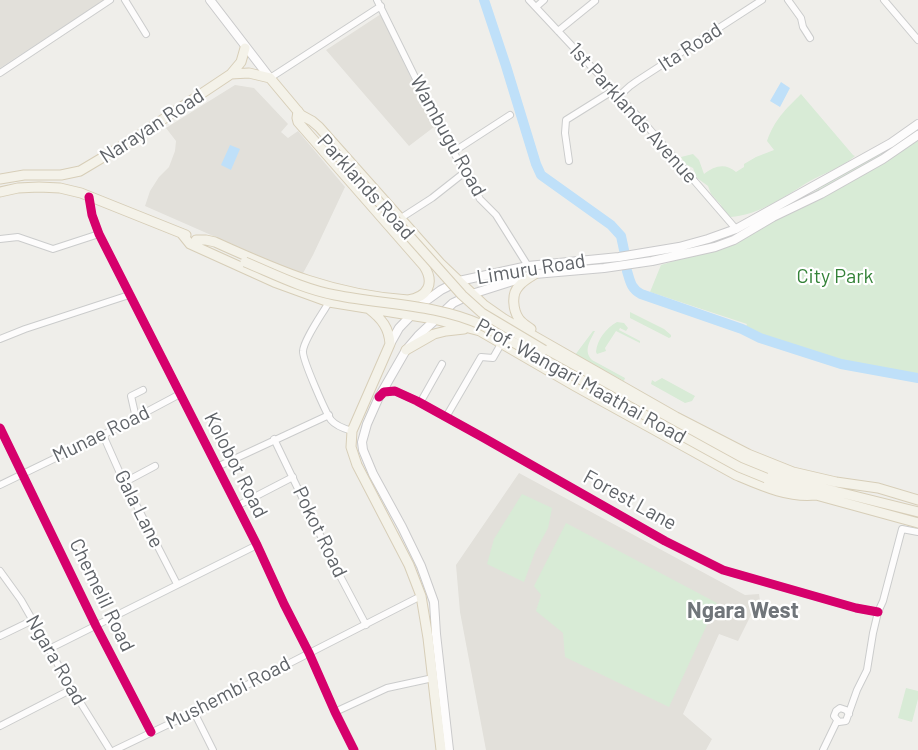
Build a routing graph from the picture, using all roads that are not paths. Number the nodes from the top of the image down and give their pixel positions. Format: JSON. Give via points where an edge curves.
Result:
{"nodes":[{"id":1,"x":110,"y":0,"type":"edge"},
{"id":2,"x":125,"y":0,"type":"edge"},
{"id":3,"x":210,"y":0,"type":"edge"},
{"id":4,"x":529,"y":0,"type":"edge"},
{"id":5,"x":544,"y":0,"type":"edge"},
{"id":6,"x":762,"y":0,"type":"edge"},
{"id":7,"x":788,"y":0,"type":"edge"},
{"id":8,"x":884,"y":0,"type":"edge"},
{"id":9,"x":595,"y":1,"type":"edge"},
{"id":10,"x":379,"y":3,"type":"edge"},
{"id":11,"x":536,"y":7,"type":"junction"},
{"id":12,"x":558,"y":31,"type":"junction"},
{"id":13,"x":146,"y":34,"type":"dead end"},
{"id":14,"x":810,"y":38,"type":"dead end"},
{"id":15,"x":918,"y":40,"type":"edge"},
{"id":16,"x":245,"y":48,"type":"junction"},
{"id":17,"x":0,"y":73,"type":"edge"},
{"id":18,"x":231,"y":74,"type":"junction"},
{"id":19,"x":270,"y":78,"type":"junction"},
{"id":20,"x":614,"y":90,"type":"junction"},
{"id":21,"x":619,"y":96,"type":"junction"},
{"id":22,"x":300,"y":113,"type":"junction"},
{"id":23,"x":510,"y":115,"type":"dead end"},
{"id":24,"x":918,"y":124,"type":"edge"},
{"id":25,"x":918,"y":135,"type":"edge"},
{"id":26,"x":453,"y":152,"type":"junction"},
{"id":27,"x":569,"y":161,"type":"dead end"},
{"id":28,"x":465,"y":172,"type":"junction"},
{"id":29,"x":0,"y":179,"type":"edge"},
{"id":30,"x":0,"y":192,"type":"edge"},
{"id":31,"x":89,"y":197,"type":"junction"},
{"id":32,"x":401,"y":218,"type":"junction"},
{"id":33,"x":735,"y":229,"type":"junction"},
{"id":34,"x":99,"y":234,"type":"junction"},
{"id":35,"x":182,"y":234,"type":"junction"},
{"id":36,"x":0,"y":239,"type":"edge"},
{"id":37,"x":196,"y":240,"type":"junction"},
{"id":38,"x":528,"y":266,"type":"junction"},
{"id":39,"x":536,"y":274,"type":"junction"},
{"id":40,"x":459,"y":281,"type":"junction"},
{"id":41,"x":472,"y":294,"type":"junction"},
{"id":42,"x":129,"y":295,"type":"junction"},
{"id":43,"x":329,"y":302,"type":"junction"},
{"id":44,"x":369,"y":308,"type":"junction"},
{"id":45,"x":411,"y":315,"type":"junction"},
{"id":46,"x":434,"y":320,"type":"junction"},
{"id":47,"x":472,"y":328,"type":"junction"},
{"id":48,"x":0,"y":339,"type":"edge"},
{"id":49,"x":390,"y":344,"type":"junction"},
{"id":50,"x":501,"y":344,"type":"junction"},
{"id":51,"x":549,"y":349,"type":"junction"},
{"id":52,"x":406,"y":350,"type":"junction"},
{"id":53,"x":442,"y":364,"type":"dead end"},
{"id":54,"x":390,"y":375,"type":"junction"},
{"id":55,"x":143,"y":390,"type":"dead end"},
{"id":56,"x":395,"y":391,"type":"junction"},
{"id":57,"x":180,"y":394,"type":"junction"},
{"id":58,"x":379,"y":397,"type":"junction"},
{"id":59,"x":420,"y":403,"type":"junction"},
{"id":60,"x":329,"y":415,"type":"junction"},
{"id":61,"x":446,"y":417,"type":"junction"},
{"id":62,"x":136,"y":418,"type":"junction"},
{"id":63,"x":0,"y":428,"type":"edge"},
{"id":64,"x":352,"y":431,"type":"junction"},
{"id":65,"x":103,"y":435,"type":"junction"},
{"id":66,"x":274,"y":440,"type":"junction"},
{"id":67,"x":155,"y":466,"type":"dead end"},
{"id":68,"x":217,"y":467,"type":"junction"},
{"id":69,"x":22,"y":473,"type":"junction"},
{"id":70,"x":768,"y":475,"type":"junction"},
{"id":71,"x":292,"y":477,"type":"junction"},
{"id":72,"x":125,"y":482,"type":"junction"},
{"id":73,"x":0,"y":485,"type":"edge"},
{"id":74,"x":835,"y":487,"type":"junction"},
{"id":75,"x":816,"y":495,"type":"junction"},
{"id":76,"x":918,"y":500,"type":"edge"},
{"id":77,"x":237,"y":506,"type":"junction"},
{"id":78,"x":918,"y":512,"type":"edge"},
{"id":79,"x":918,"y":523,"type":"edge"},
{"id":80,"x":918,"y":532,"type":"edge"},
{"id":81,"x":257,"y":545,"type":"junction"},
{"id":82,"x":0,"y":571,"type":"edge"},
{"id":83,"x":177,"y":584,"type":"junction"},
{"id":84,"x":421,"y":596,"type":"junction"},
{"id":85,"x":878,"y":612,"type":"junction"},
{"id":86,"x":33,"y":620,"type":"junction"},
{"id":87,"x":366,"y":625,"type":"junction"},
{"id":88,"x":96,"y":626,"type":"junction"},
{"id":89,"x":0,"y":636,"type":"edge"},
{"id":90,"x":49,"y":649,"type":"junction"},
{"id":91,"x":309,"y":653,"type":"junction"},
{"id":92,"x":433,"y":678,"type":"junction"},
{"id":93,"x":72,"y":689,"type":"junction"},
{"id":94,"x":194,"y":712,"type":"junction"},
{"id":95,"x":335,"y":712,"type":"junction"},
{"id":96,"x":849,"y":714,"type":"junction"},
{"id":97,"x":837,"y":721,"type":"junction"},
{"id":98,"x":0,"y":726,"type":"edge"},
{"id":99,"x":151,"y":732,"type":"junction"},
{"id":100,"x":110,"y":750,"type":"edge"},
{"id":101,"x":115,"y":750,"type":"edge"},
{"id":102,"x":213,"y":750,"type":"edge"},
{"id":103,"x":354,"y":750,"type":"edge"},
{"id":104,"x":441,"y":750,"type":"edge"},
{"id":105,"x":448,"y":750,"type":"edge"},
{"id":106,"x":823,"y":750,"type":"edge"}],
"edges":[{"from":1,"to":17,"type":"street"},
{"from":2,"to":13,"type":"street"},
{"from":3,"to":16,"type":"main road","name":"Parklands Road"},
{"from":4,"to":11,"type":"street","name":"1st Parklands Avenue"},
{"from":5,"to":11,"type":"street"},
{"from":6,"to":21,"type":"street","name":"Ita Road"},
{"from":7,"to":14,"type":"street"},
{"from":8,"to":15,"type":"street"},
{"from":9,"to":12,"type":"street"},
{"from":10,"to":19,"type":"street"},
{"from":10,"to":26,"type":"street","name":"Wambugu Road"},
{"from":11,"to":12,"type":"street","name":"1st Parklands Avenue"},
{"from":12,"to":20,"type":"street","name":"1st Parklands Avenue"},
{"from":16,"to":18,"type":"main road","via":[[241,62]]},
{"from":16,"to":19,"type":"main road","name":"Parklands Road"},
{"from":18,"to":19,"type":"main road"},
{"from":18,"to":29,"type":"main road","name":"Narayan Road","via":[[80,171]]},
{"from":19,"to":22,"type":"main road","name":"Parklands Road"},
{"from":20,"to":21,"type":"street","name":"1st Parklands Avenue"},
{"from":20,"to":27,"type":"street","via":[[566,120]]},
{"from":21,"to":33,"type":"street","name":"1st Parklands Avenue"},
{"from":22,"to":32,"type":"main road","via":[[319,127]]},
{"from":22,"to":37,"type":"main road","via":[[298,122],[424,266],[430,281],[424,293],[408,300],[346,292],[295,276],[215,242]]},
{"from":22,"to":51,"type":"main road","name":"Parklands Road","bridge":true,"via":[[462,295],[500,325]]},
{"from":23,"to":26,"type":"street"},
{"from":24,"to":33,"type":"main road","name":"Limuru Road","via":[[891,143]]},
{"from":25,"to":39,"type":"main road","name":"Limuru Road","via":[[821,194],[715,247],[652,261]]},
{"from":26,"to":28,"type":"street","name":"Wambugu Road"},
{"from":28,"to":32,"type":"street"},
{"from":28,"to":38,"type":"street","name":"Wambugu Road"},
{"from":30,"to":31,"type":"main road","name":"Prof. Wangari Maathai Road","via":[[50,187]]},
{"from":31,"to":34,"type":"street","name":"Kolobot Road"},
{"from":31,"to":35,"type":"main road","name":"Prof. Wangari Maathai Road"},
{"from":32,"to":40,"type":"main road"},
{"from":33,"to":38,"type":"main road","name":"Limuru Road","via":[[679,247]]},
{"from":34,"to":36,"type":"street","via":[[52,249],[18,237]]},
{"from":34,"to":42,"type":"street","name":"Kolobot Road"},
{"from":35,"to":37,"type":"main road","name":"Prof. Wangari Maathai Road"},
{"from":35,"to":43,"type":"main road","via":[[190,244],[233,264]]},
{"from":37,"to":70,"type":"main road","name":"Prof. Wangari Maathai Road","bridge":true,"via":[[291,282],[332,295],[449,313],[483,325],[739,467]]},
{"from":38,"to":40,"type":"main road","name":"Limuru Road"},
{"from":39,"to":41,"type":"main road","name":"Limuru Road"},
{"from":39,"to":51,"type":"main road","via":[[519,285],[515,309],[521,321]]},
{"from":40,"to":41,"type":"main road"},
{"from":40,"to":45,"type":"main road","name":"Limuru Road","via":[[432,295]]},
{"from":41,"to":46,"type":"main road","name":"Limuru Road","via":[[453,303]]},
{"from":41,"to":51,"type":"main road"},
{"from":42,"to":48,"type":"street"},
{"from":42,"to":57,"type":"street","name":"Kolobot Road"},
{"from":43,"to":44,"type":"main road"},
{"from":43,"to":60,"type":"street","via":[[303,352]]},
{"from":44,"to":45,"type":"main road"},
{"from":44,"to":49,"type":"main road","via":[[384,323]]},
{"from":45,"to":46,"type":"main road"},
{"from":45,"to":49,"type":"main road","name":"Limuru Road"},
{"from":46,"to":47,"type":"main road"},
{"from":46,"to":52,"type":"main road","name":"Limuru Road"},
{"from":47,"to":50,"type":"main road"},
{"from":47,"to":52,"type":"main road","via":[[434,334]]},
{"from":49,"to":64,"type":"main road","name":"Limuru Road"},
{"from":50,"to":61,"type":"street","via":[[493,358],[481,357]]},
{"from":50,"to":75,"type":"main road","via":[[736,475],[784,493]]},
{"from":51,"to":70,"type":"main road","name":"Prof. Wangari Maathai Road"},
{"from":51,"to":74,"type":"main road","via":[[739,450]]},
{"from":52,"to":54,"type":"main road","name":"Limuru Road"},
{"from":53,"to":59,"type":"street"},
{"from":54,"to":56,"type":"street"},
{"from":54,"to":58,"type":"main road","name":"Limuru Road"},
{"from":55,"to":62,"type":"street","via":[[131,396]]},
{"from":56,"to":58,"type":"street"},
{"from":56,"to":59,"type":"street","name":"Forest Lane"},
{"from":57,"to":62,"type":"street","name":"Munae Road"},
{"from":57,"to":68,"type":"street","name":"Kolobot Road"},
{"from":58,"to":105,"type":"main road","name":"Limuru Road","via":[[363,434],[363,450],[421,566],[434,602]]},
{"from":59,"to":61,"type":"street","name":"Forest Lane"},
{"from":60,"to":64,"type":"street","via":[[335,424]]},
{"from":60,"to":66,"type":"street"},
{"from":61,"to":85,"type":"street","name":"Forest Lane","via":[[723,570]]},
{"from":62,"to":65,"type":"street","name":"Munae Road"},
{"from":63,"to":69,"type":"street","name":"Chemelil Road"},
{"from":64,"to":84,"type":"main road","via":[[351,447],[357,465]]},
{"from":65,"to":69,"type":"street","name":"Munae Road"},
{"from":65,"to":72,"type":"street","name":"Gala Lane"},
{"from":66,"to":68,"type":"street"},
{"from":66,"to":71,"type":"street","name":"Pokot Road"},
{"from":67,"to":72,"type":"street"},
{"from":68,"to":77,"type":"street","name":"Kolobot Road"},
{"from":69,"to":73,"type":"street","name":"Munae Road"},
{"from":69,"to":88,"type":"street","name":"Chemelil Road"},
{"from":70,"to":74,"type":"main road","name":"Prof. Wangari Maathai Road"},
{"from":70,"to":75,"type":"main road","name":"Prof. Wangari Maathai Road"},
{"from":71,"to":77,"type":"street"},
{"from":71,"to":87,"type":"street","name":"Pokot Road"},
{"from":72,"to":83,"type":"street","name":"Gala Lane"},
{"from":74,"to":76,"type":"main road","via":[[878,488]]},
{"from":74,"to":78,"type":"main road","name":"Prof. Wangari Maathai Road"},
{"from":75,"to":79,"type":"main road","name":"Prof. Wangari Maathai Road"},
{"from":77,"to":81,"type":"street","name":"Kolobot Road"},
{"from":80,"to":85,"type":"street","via":[[902,529]]},
{"from":81,"to":83,"type":"street"},
{"from":81,"to":91,"type":"street","name":"Kolobot Road"},
{"from":82,"to":86,"type":"street","name":"Ngara Road"},
{"from":83,"to":88,"type":"street"},
{"from":84,"to":87,"type":"street","name":"Mushembi Road"},
{"from":84,"to":92,"type":"main road"},
{"from":85,"to":96,"type":"street","via":[[867,670]]},
{"from":86,"to":89,"type":"street"},
{"from":86,"to":90,"type":"street","name":"Ngara Road"},
{"from":87,"to":91,"type":"street","name":"Mushembi Road"},
{"from":88,"to":90,"type":"street"},
{"from":88,"to":99,"type":"street","name":"Chemelil Road"},
{"from":90,"to":93,"type":"street","name":"Ngara Road"},
{"from":91,"to":94,"type":"street","name":"Mushembi Road"},
{"from":91,"to":95,"type":"street","name":"Kolobot Road"},
{"from":92,"to":95,"type":"street","via":[[387,688]]},
{"from":92,"to":104,"type":"main road"},
{"from":93,"to":98,"type":"street"},
{"from":93,"to":100,"type":"street","name":"Ngara Road"},
{"from":94,"to":99,"type":"street","name":"Mushembi Road"},
{"from":94,"to":102,"type":"street"},
{"from":95,"to":103,"type":"street","name":"Kolobot Road"},
{"from":96,"to":97,"type":"street","via":[[845,722]]},
{"from":96,"to":97,"type":"street","via":[[838,709],[834,713]]},
{"from":97,"to":106,"type":"street"},
{"from":99,"to":101,"type":"street","name":"Mushembi Road"}]}
